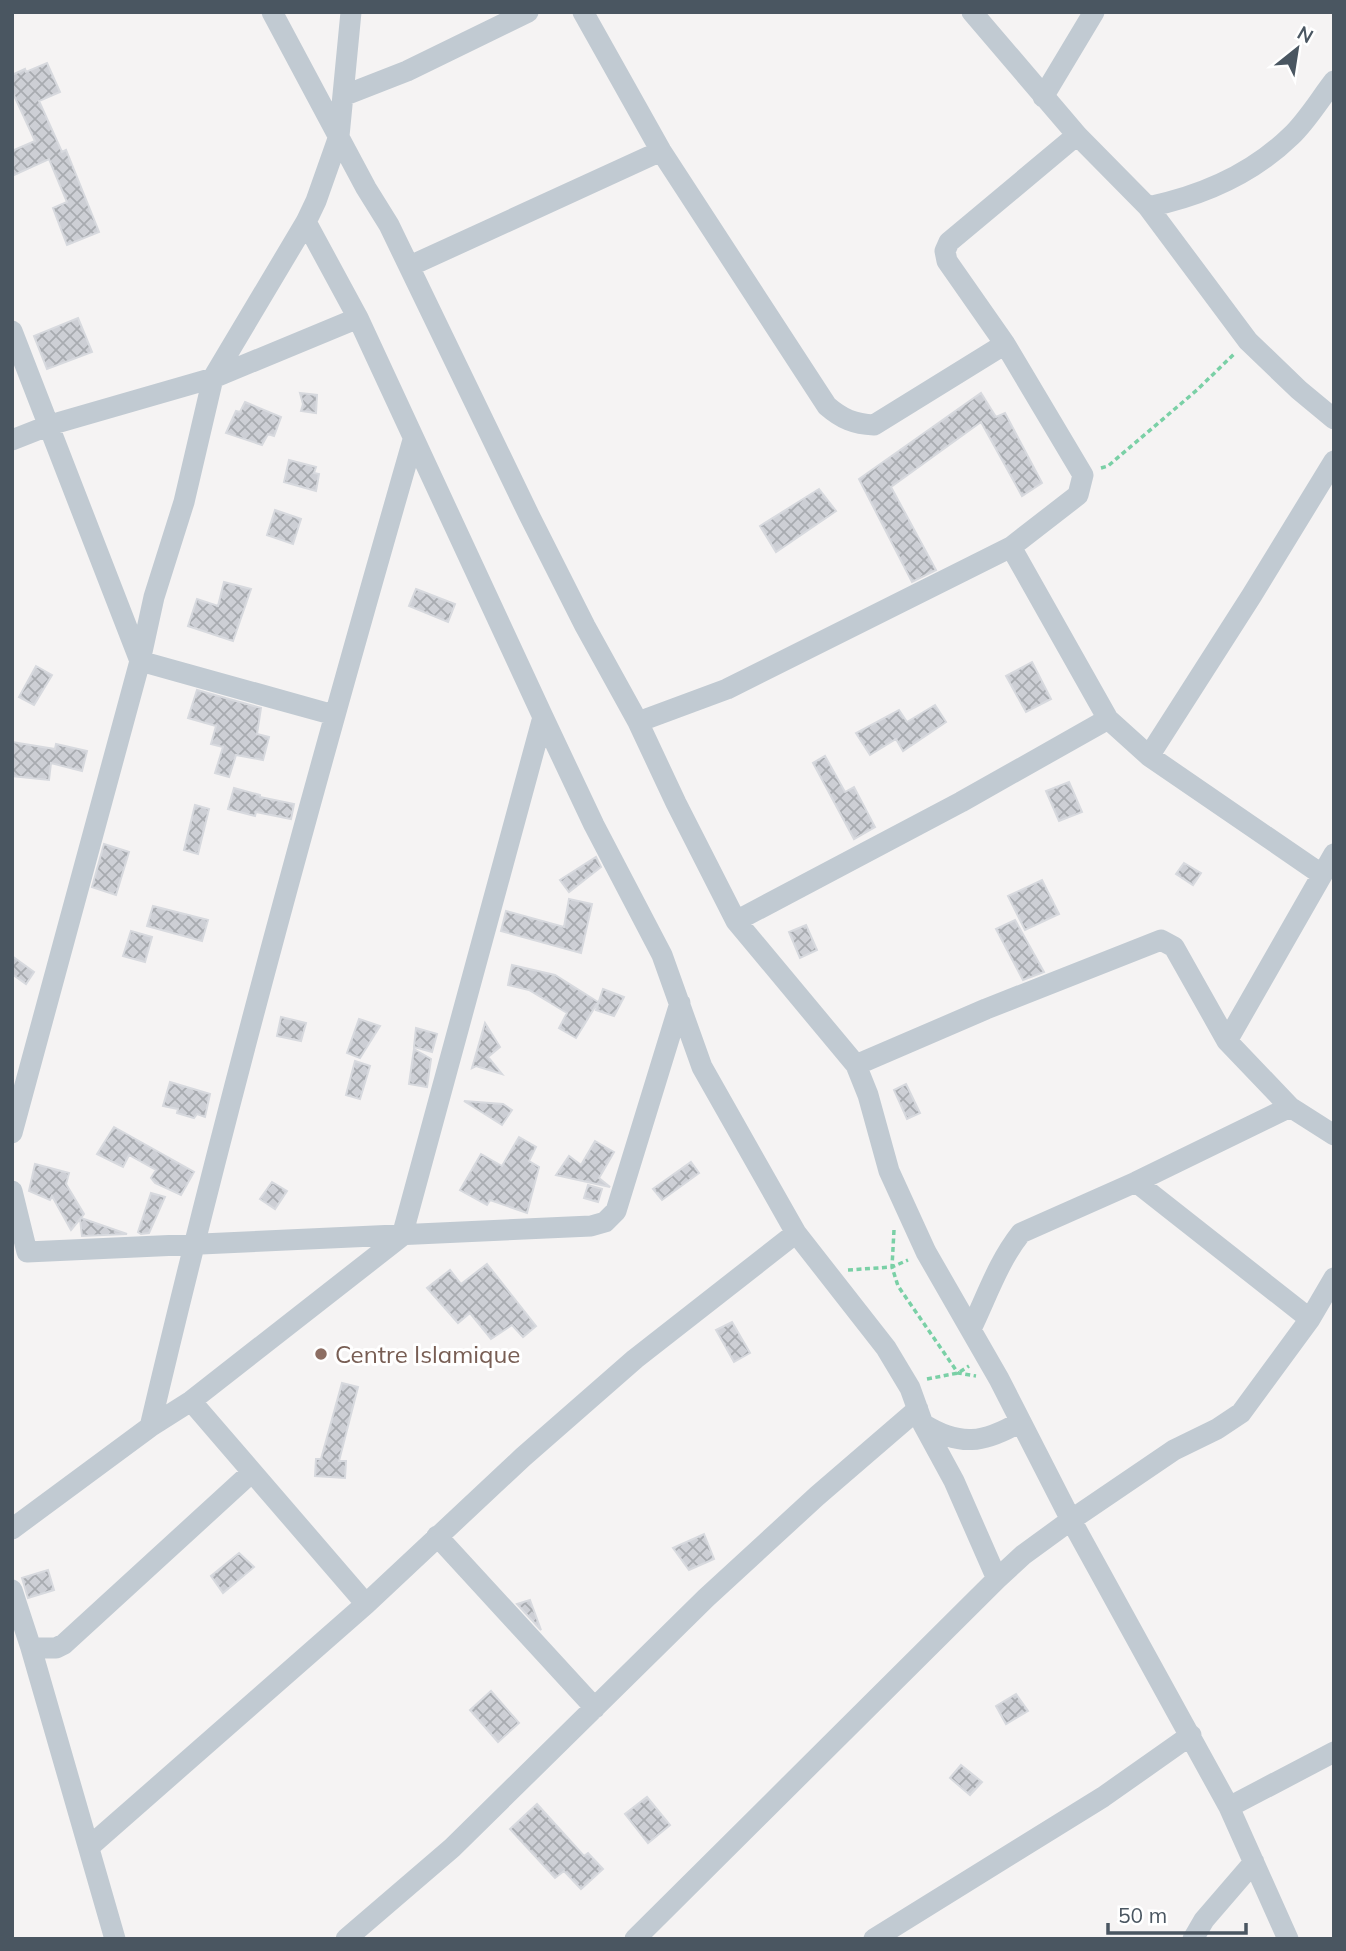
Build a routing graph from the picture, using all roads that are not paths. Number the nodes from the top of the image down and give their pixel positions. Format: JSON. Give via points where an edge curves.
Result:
{"nodes":[{"id":1,"x":272,"y":12,"type":"edge"},
{"id":2,"x":351,"y":12,"type":"edge"},
{"id":3,"x":528,"y":12,"type":"edge"},
{"id":4,"x":583,"y":12,"type":"edge"},
{"id":5,"x":972,"y":12,"type":"edge"},
{"id":6,"x":1094,"y":12,"type":"edge"},
{"id":7,"x":1334,"y":81,"type":"edge"},
{"id":8,"x":343,"y":96,"type":"junction"},
{"id":9,"x":1043,"y":97,"type":"junction"},
{"id":10,"x":1077,"y":135,"type":"junction"},
{"id":11,"x":339,"y":136,"type":"junction"},
{"id":12,"x":661,"y":151,"type":"junction"},
{"id":13,"x":1148,"y":207,"type":"junction"},
{"id":14,"x":306,"y":222,"type":"junction"},
{"id":15,"x":410,"y":266,"type":"junction"},
{"id":16,"x":358,"y":318,"type":"junction"},
{"id":17,"x":12,"y":331,"type":"edge"},
{"id":18,"x":1004,"y":344,"type":"junction"},
{"id":19,"x":213,"y":378,"type":"junction"},
{"id":20,"x":1334,"y":419,"type":"edge"},
{"id":21,"x":50,"y":425,"type":"junction"},
{"id":22,"x":12,"y":440,"type":"edge"},
{"id":23,"x":413,"y":440,"type":"junction"},
{"id":24,"x":1334,"y":461,"type":"edge"},
{"id":25,"x":1011,"y":547,"type":"junction"},
{"id":26,"x":140,"y":661,"type":"junction"},
{"id":27,"x":334,"y":715,"type":"junction"},
{"id":28,"x":543,"y":718,"type":"junction"},
{"id":29,"x":1108,"y":719,"type":"junction"},
{"id":30,"x":638,"y":722,"type":"junction"},
{"id":31,"x":1149,"y":756,"type":"junction"},
{"id":32,"x":1334,"y":854,"type":"edge"},
{"id":33,"x":1321,"y":874,"type":"junction"},
{"id":34,"x":736,"y":921,"type":"junction"},
{"id":35,"x":680,"y":1003,"type":"junction"},
{"id":36,"x":1227,"y":1041,"type":"junction"},
{"id":37,"x":856,"y":1065,"type":"junction"},
{"id":38,"x":1290,"y":1107,"type":"junction"},
{"id":39,"x":12,"y":1133,"type":"edge"},
{"id":40,"x":1334,"y":1135,"type":"edge"},
{"id":41,"x":1136,"y":1182,"type":"junction"},
{"id":42,"x":12,"y":1191,"type":"edge"},
{"id":43,"x":796,"y":1233,"type":"junction"},
{"id":44,"x":402,"y":1236,"type":"junction"},
{"id":45,"x":192,"y":1245,"type":"junction"},
{"id":46,"x":20,"y":1257,"type":"edge"},
{"id":47,"x":1334,"y":1278,"type":"edge"},
{"id":48,"x":1310,"y":1319,"type":"junction"},
{"id":49,"x":971,"y":1329,"type":"junction"},
{"id":50,"x":191,"y":1401,"type":"junction"},
{"id":51,"x":921,"y":1416,"type":"junction"},
{"id":52,"x":1020,"y":1422,"type":"junction"},
{"id":53,"x":150,"y":1427,"type":"junction"},
{"id":54,"x":253,"y":1472,"type":"junction"},
{"id":55,"x":1071,"y":1520,"type":"junction"},
{"id":56,"x":12,"y":1529,"type":"edge"},
{"id":57,"x":437,"y":1536,"type":"junction"},
{"id":58,"x":997,"y":1579,"type":"junction"},
{"id":59,"x":12,"y":1590,"type":"edge"},
{"id":60,"x":366,"y":1604,"type":"junction"},
{"id":61,"x":31,"y":1648,"type":"junction"},
{"id":62,"x":595,"y":1708,"type":"junction"},
{"id":63,"x":1191,"y":1735,"type":"junction"},
{"id":64,"x":1334,"y":1752,"type":"edge"},
{"id":65,"x":1228,"y":1807,"type":"junction"},
{"id":66,"x":89,"y":1847,"type":"junction"},
{"id":67,"x":1254,"y":1863,"type":"junction"},
{"id":68,"x":115,"y":1939,"type":"edge"},
{"id":69,"x":346,"y":1939,"type":"edge"},
{"id":70,"x":635,"y":1939,"type":"edge"},
{"id":71,"x":874,"y":1939,"type":"edge"},
{"id":72,"x":1193,"y":1939,"type":"edge"},
{"id":73,"x":1288,"y":1939,"type":"edge"}],
"edges":[{"from":1,"to":11,"type":"street"},
{"from":2,"to":8,"type":"street"},
{"from":3,"to":8,"type":"street","via":[[407,71]]},
{"from":4,"to":12,"type":"street"},
{"from":5,"to":9,"type":"street"},
{"from":6,"to":9,"type":"street"},
{"from":7,"to":13,"type":"street","via":[[1292,135],[1250,170],[1204,191]]},
{"from":8,"to":11,"type":"street"},
{"from":9,"to":10,"type":"street"},
{"from":10,"to":13,"type":"street"},
{"from":10,"to":18,"type":"street","via":[[949,242],[945,251],[947,261]]},
{"from":11,"to":14,"type":"street"},
{"from":11,"to":15,"type":"street"},
{"from":12,"to":15,"type":"street"},
{"from":12,"to":18,"type":"street","via":[[827,406],[839,417],[874,425]]},
{"from":13,"to":20,"type":"street","via":[[1248,341]]},
{"from":14,"to":16,"type":"street"},
{"from":14,"to":19,"type":"street"},
{"from":15,"to":30,"type":"street","via":[[529,515]]},
{"from":16,"to":19,"type":"street"},
{"from":16,"to":23,"type":"street"},
{"from":17,"to":21,"type":"street"},
{"from":18,"to":25,"type":"street","via":[[1083,475],[1078,495]]},
{"from":19,"to":21,"type":"street"},
{"from":19,"to":26,"type":"street"},
{"from":21,"to":22,"type":"street"},
{"from":21,"to":26,"type":"street"},
{"from":23,"to":27,"type":"street"},
{"from":23,"to":28,"type":"street"},
{"from":24,"to":31,"type":"street"},
{"from":25,"to":29,"type":"street"},
{"from":25,"to":30,"type":"street","via":[[727,689]]},
{"from":26,"to":27,"type":"street"},
{"from":26,"to":39,"type":"street"},
{"from":27,"to":45,"type":"street"},
{"from":28,"to":35,"type":"street","via":[[662,955]]},
{"from":28,"to":44,"type":"street"},
{"from":29,"to":31,"type":"street"},
{"from":29,"to":34,"type":"street"},
{"from":30,"to":34,"type":"street"},
{"from":31,"to":33,"type":"street"},
{"from":32,"to":33,"type":"street"},
{"from":33,"to":36,"type":"street"},
{"from":34,"to":37,"type":"street"},
{"from":35,"to":43,"type":"street","via":[[702,1067]]},
{"from":35,"to":44,"type":"street","via":[[615,1210],[605,1222]]},
{"from":36,"to":37,"type":"street","via":[[1174,947],[1161,940]]},
{"from":36,"to":38,"type":"street"},
{"from":37,"to":49,"type":"street","via":[[889,1171],[926,1252]]},
{"from":38,"to":40,"type":"street"},
{"from":38,"to":41,"type":"street"},
{"from":41,"to":48,"type":"street"},
{"from":41,"to":49,"type":"street","via":[[1021,1233],[999,1267]]},
{"from":42,"to":46,"type":"street"},
{"from":43,"to":51,"type":"street","via":[[886,1348]]},
{"from":43,"to":57,"type":"street","via":[[635,1359]]},
{"from":44,"to":45,"type":"street"},
{"from":44,"to":50,"type":"street"},
{"from":45,"to":46,"type":"street"},
{"from":45,"to":53,"type":"street"},
{"from":47,"to":48,"type":"street"},
{"from":48,"to":55,"type":"street","via":[[1241,1412],[1174,1450]]},
{"from":49,"to":52,"type":"street"},
{"from":50,"to":53,"type":"street"},
{"from":50,"to":54,"type":"street"},
{"from":51,"to":52,"type":"street","via":[[942,1436],[960,1440],[996,1436]]},
{"from":51,"to":58,"type":"street"},
{"from":51,"to":62,"type":"street","via":[[817,1496]]},
{"from":52,"to":55,"type":"street"},
{"from":53,"to":56,"type":"street"},
{"from":54,"to":60,"type":"street"},
{"from":54,"to":61,"type":"street","via":[[64,1644]]},
{"from":55,"to":58,"type":"street"},
{"from":55,"to":63,"type":"street"},
{"from":57,"to":60,"type":"street"},
{"from":57,"to":62,"type":"street"},
{"from":58,"to":70,"type":"street"},
{"from":59,"to":61,"type":"street"},
{"from":60,"to":66,"type":"street"},
{"from":61,"to":66,"type":"street"},
{"from":62,"to":69,"type":"street","via":[[452,1848]]},
{"from":63,"to":65,"type":"street"},
{"from":63,"to":71,"type":"street","via":[[1103,1797]]},
{"from":64,"to":65,"type":"street"},
{"from":65,"to":67,"type":"street"},
{"from":66,"to":68,"type":"street"},
{"from":67,"to":72,"type":"street"},
{"from":67,"to":73,"type":"street"}]}
